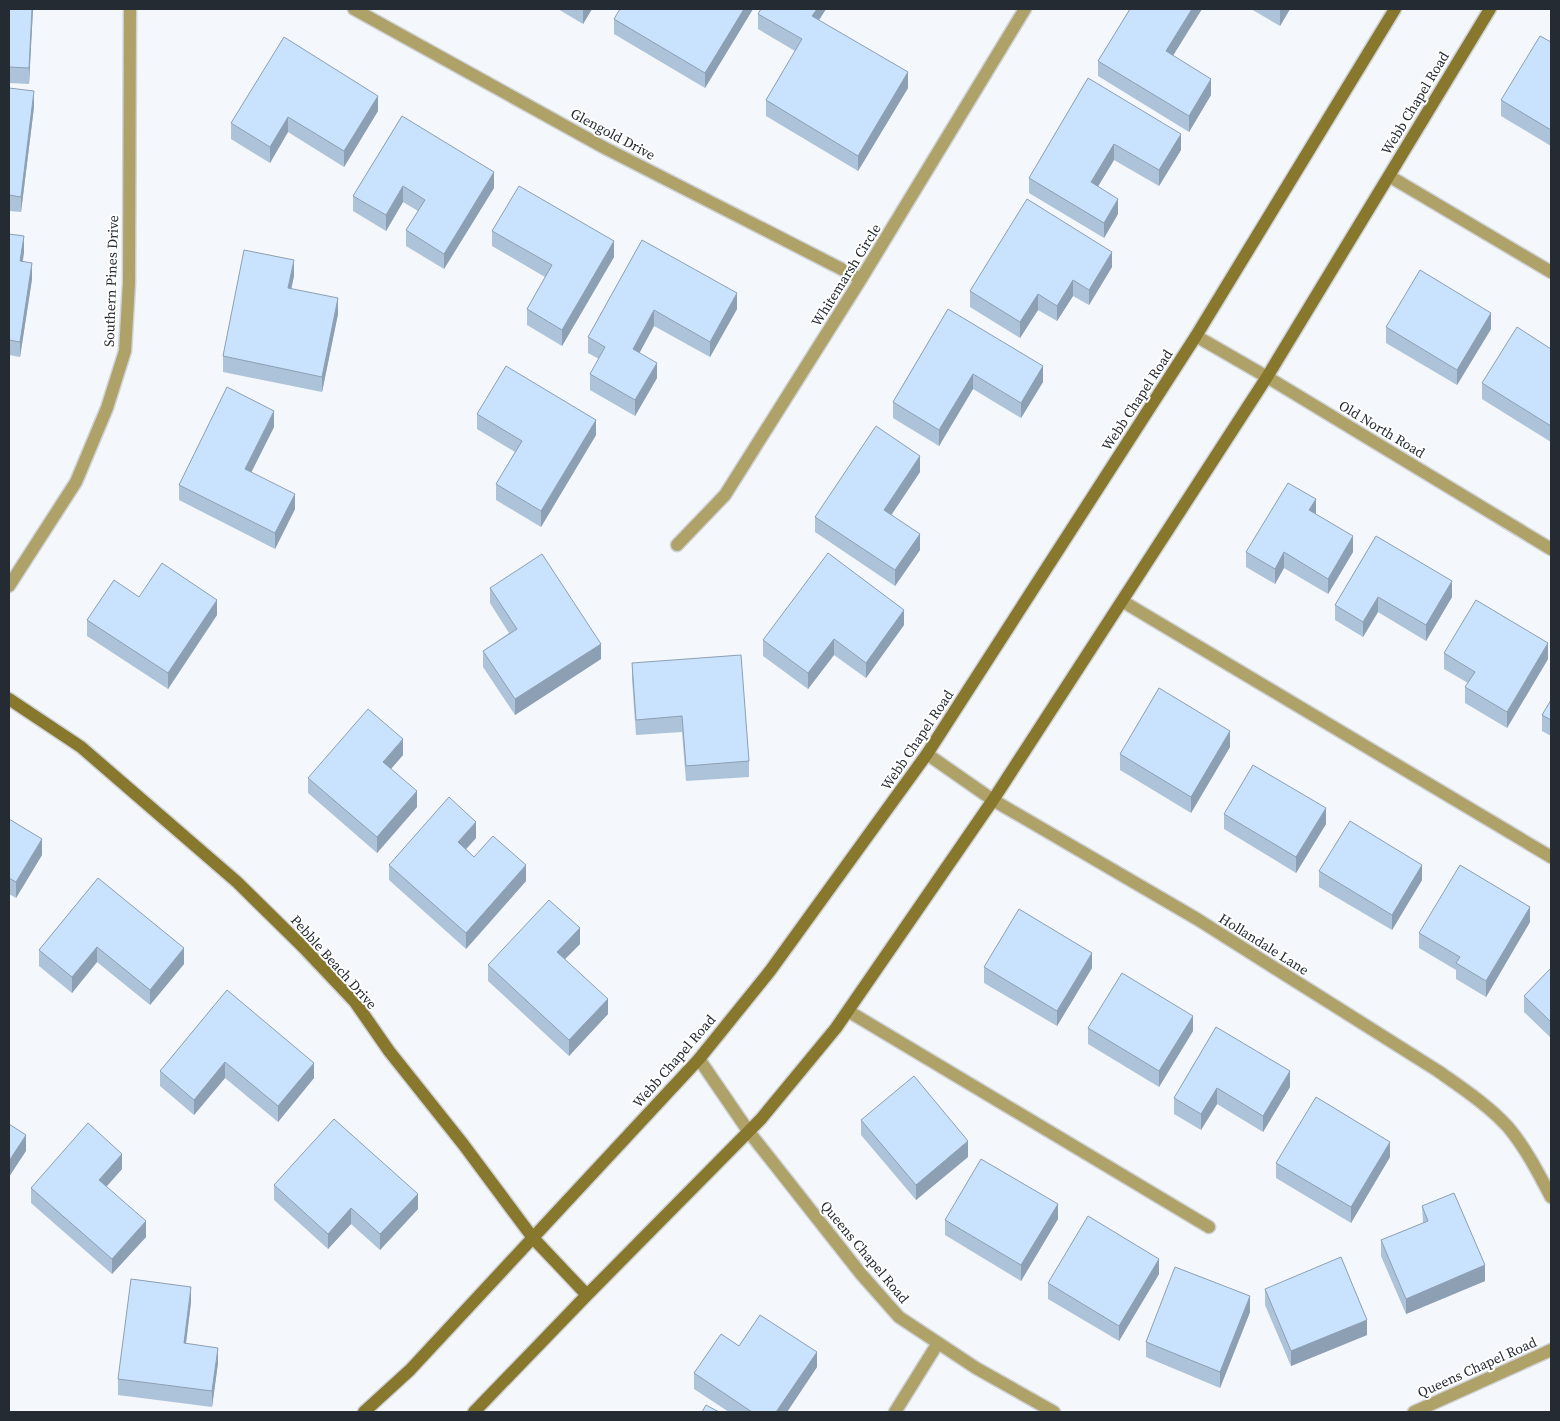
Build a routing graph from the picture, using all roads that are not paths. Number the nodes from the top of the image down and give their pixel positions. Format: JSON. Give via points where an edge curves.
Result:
{"nodes":[{"id":1,"x":130,"y":9,"type":"edge"},
{"id":2,"x":354,"y":9,"type":"edge"},
{"id":3,"x":1025,"y":9,"type":"edge"},
{"id":4,"x":1395,"y":9,"type":"edge"},
{"id":5,"x":1490,"y":9,"type":"edge"},
{"id":6,"x":1389,"y":176,"type":"junction"},
{"id":7,"x":1551,"y":272,"type":"edge"},
{"id":8,"x":861,"y":279,"type":"junction"},
{"id":9,"x":1196,"y":336,"type":"junction"},
{"id":10,"x":1267,"y":377,"type":"junction"},
{"id":11,"x":677,"y":545,"type":"dead end"},
{"id":12,"x":1551,"y":549,"type":"edge"},
{"id":13,"x":9,"y":586,"type":"edge"},
{"id":14,"x":1122,"y":601,"type":"junction"},
{"id":15,"x":9,"y":699,"type":"edge"},
{"id":16,"x":928,"y":754,"type":"junction"},
{"id":17,"x":993,"y":800,"type":"junction"},
{"id":18,"x":1551,"y":857,"type":"edge"},
{"id":19,"x":848,"y":1010,"type":"junction"},
{"id":20,"x":699,"y":1060,"type":"junction"},
{"id":21,"x":749,"y":1132,"type":"junction"},
{"id":22,"x":1551,"y":1197,"type":"edge"},
{"id":23,"x":1209,"y":1227,"type":"dead end"},
{"id":24,"x":533,"y":1238,"type":"junction"},
{"id":25,"x":587,"y":1295,"type":"junction"},
{"id":26,"x":938,"y":1343,"type":"junction"},
{"id":27,"x":1551,"y":1350,"type":"edge"},
{"id":28,"x":364,"y":1412,"type":"edge"},
{"id":29,"x":474,"y":1412,"type":"edge"},
{"id":30,"x":895,"y":1412,"type":"edge"},
{"id":31,"x":1054,"y":1412,"type":"edge"},
{"id":32,"x":1414,"y":1412,"type":"edge"}],
"edges":[{"from":1,"to":13,"type":"street","name":"Southern Pines Drive","via":[[129,282],[125,351],[107,408],[76,482]]},
{"from":2,"to":8,"type":"street","name":"Glengold Drive","via":[[603,147]]},
{"from":3,"to":8,"type":"street","name":"Whitemarsh Circle"},
{"from":4,"to":9,"type":"main road","name":"Webb Chapel Road"},
{"from":5,"to":6,"type":"main road","name":"Webb Chapel Road"},
{"from":6,"to":7,"type":"street"},
{"from":6,"to":10,"type":"main road","name":"Webb Chapel Road"},
{"from":8,"to":11,"type":"street","name":"Whitemarsh Circle","via":[[725,495]]},
{"from":9,"to":10,"type":"street","name":"Old North Road"},
{"from":9,"to":16,"type":"main road","name":"Webb Chapel Road"},
{"from":10,"to":12,"type":"street","name":"Old North Road"},
{"from":10,"to":14,"type":"main road","name":"Webb Chapel Road"},
{"from":14,"to":17,"type":"main road","name":"Webb Chapel Road"},
{"from":14,"to":18,"type":"street"},
{"from":15,"to":24,"type":"main road","name":"Pebble Beach Drive","via":[[81,747],[237,882],[303,947],[355,1002]]},
{"from":16,"to":17,"type":"street","name":"Hollandale Lane"},
{"from":16,"to":20,"type":"main road","name":"Webb Chapel Road","via":[[770,971]]},
{"from":17,"to":19,"type":"main road","name":"Webb Chapel Road"},
{"from":17,"to":22,"type":"street","name":"Hollandale Lane","via":[[1197,919],[1471,1094],[1508,1128],[1536,1168]]},
{"from":19,"to":21,"type":"main road","name":"Webb Chapel Road"},
{"from":19,"to":23,"type":"street"},
{"from":20,"to":21,"type":"street","name":"Queens Chapel Road"},
{"from":20,"to":24,"type":"main road","name":"Webb Chapel Road"},
{"from":21,"to":25,"type":"main road","name":"Webb Chapel Road"},
{"from":21,"to":26,"type":"street","name":"Queens Chapel Road","via":[[861,1274],[900,1317]]},
{"from":24,"to":25,"type":"main road","name":"Pebble Beach Drive"},
{"from":24,"to":28,"type":"main road","name":"Webb Chapel Road","via":[[410,1370]]},
{"from":25,"to":29,"type":"main road","name":"Webb Chapel Road"},
{"from":26,"to":30,"type":"street"},
{"from":26,"to":31,"type":"street","name":"Queens Chapel Road"},
{"from":27,"to":32,"type":"street","name":"Queens Chapel Road"}]}
